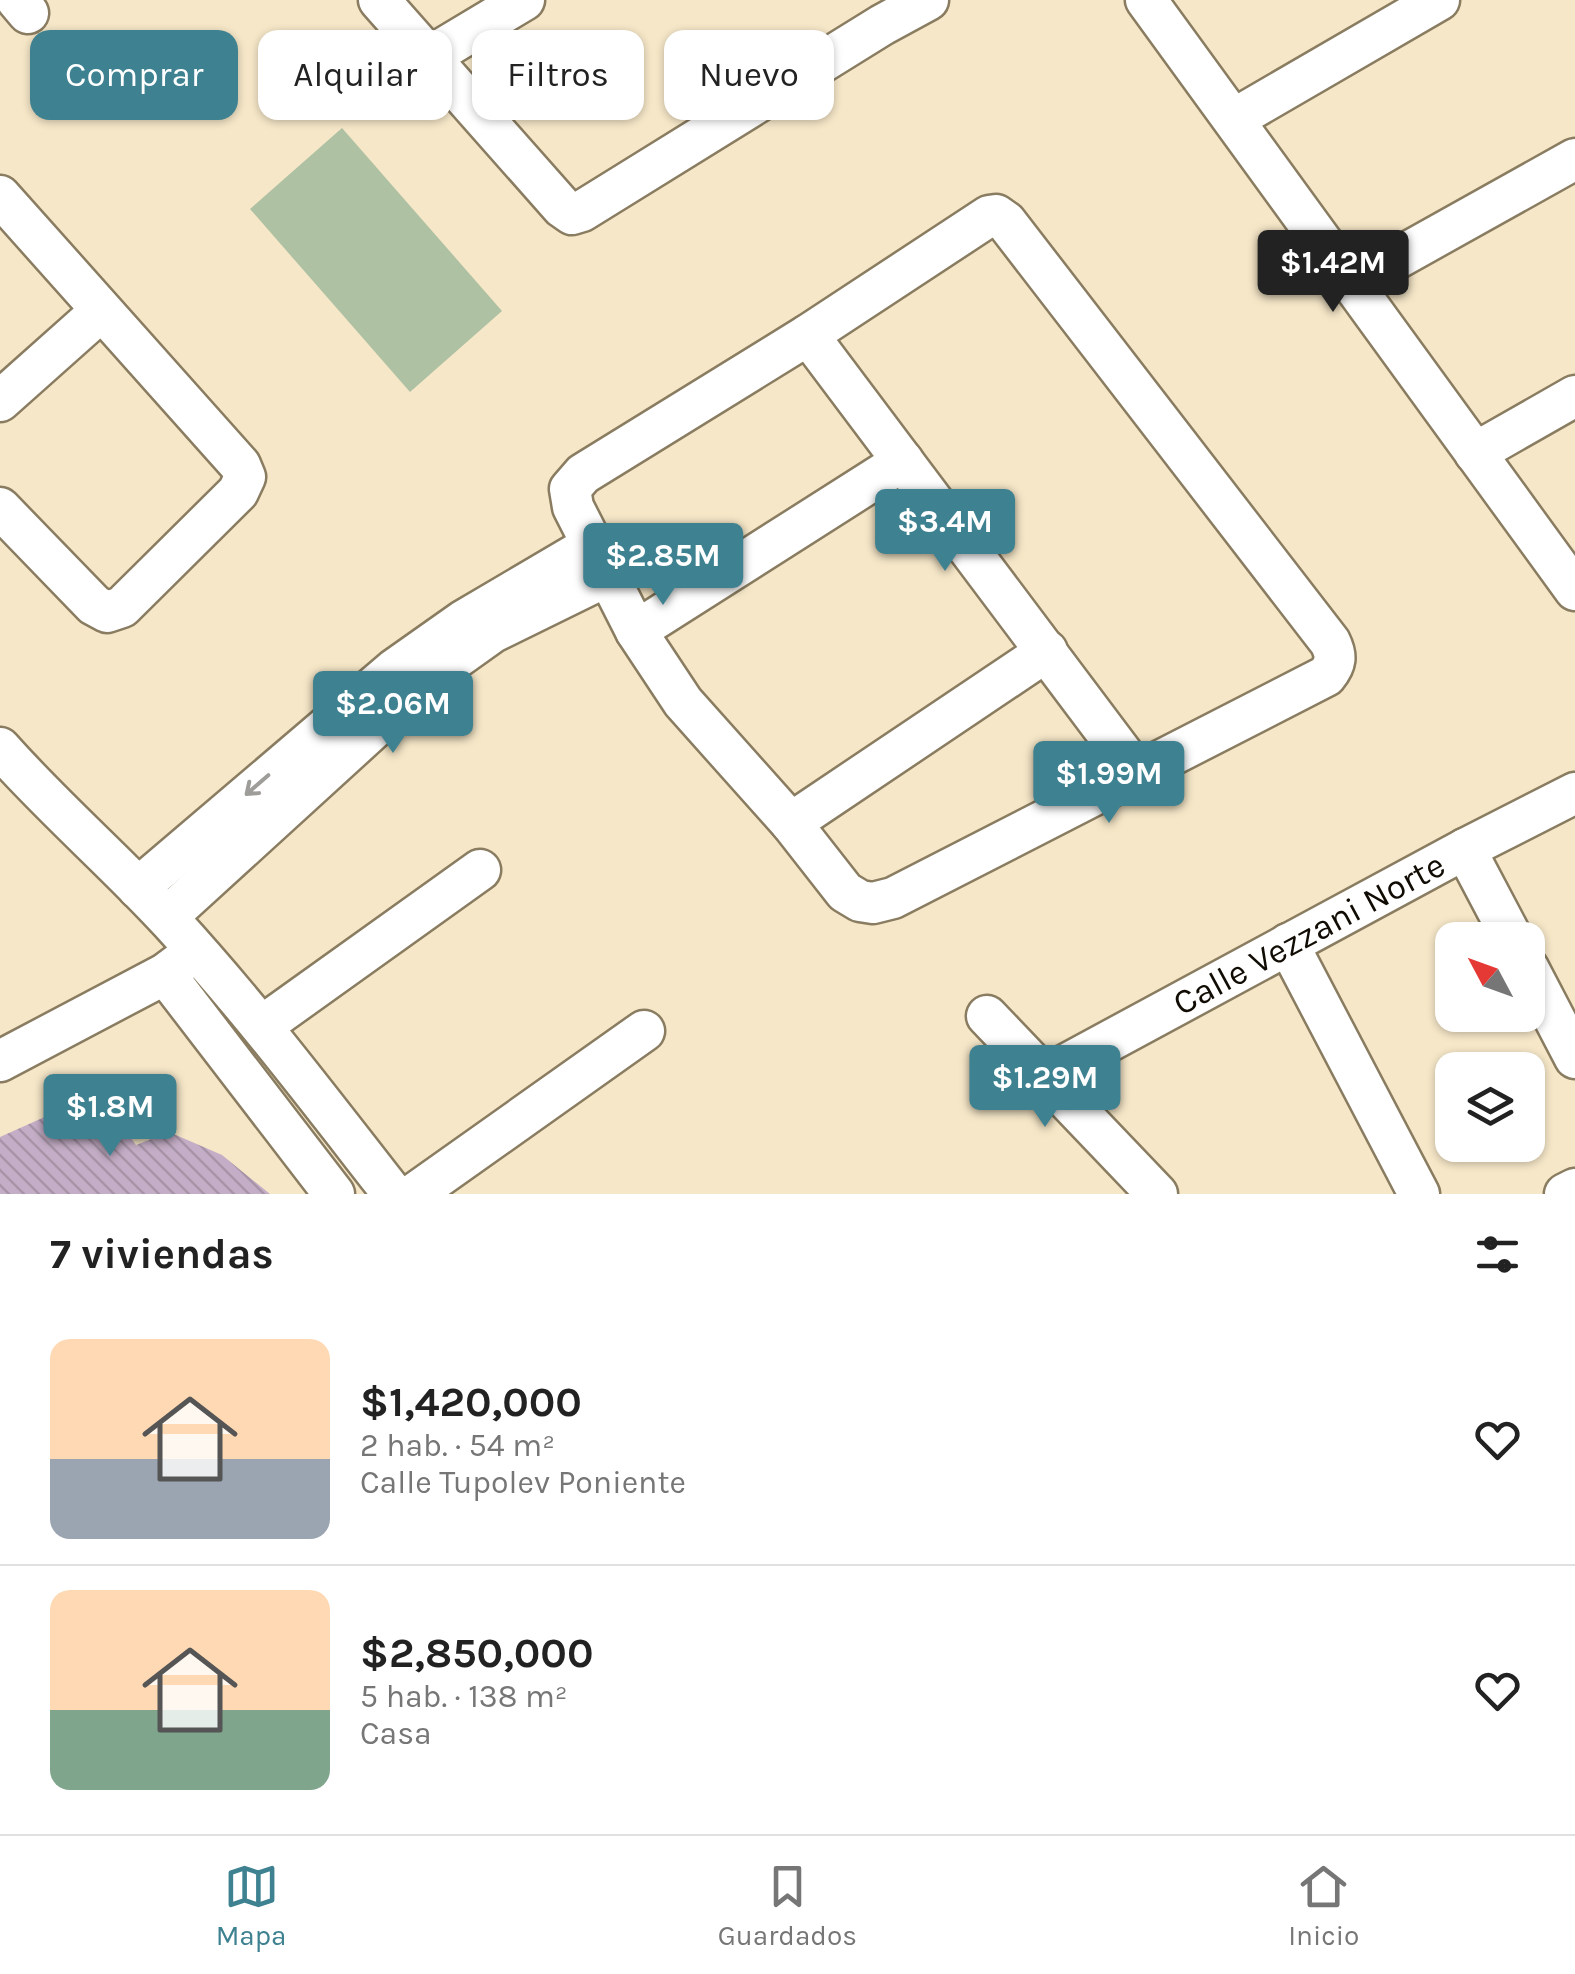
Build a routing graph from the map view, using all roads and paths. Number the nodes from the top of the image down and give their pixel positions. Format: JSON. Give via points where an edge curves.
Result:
{"nodes":[{"id":1,"x":379,"y":0,"type":"edge"},
{"id":2,"x":524,"y":0,"type":"edge"},
{"id":3,"x":928,"y":0,"type":"edge"},
{"id":4,"x":1146,"y":0,"type":"edge"},
{"id":5,"x":1438,"y":0,"type":"edge"},
{"id":6,"x":873,"y":12,"type":"edge"},
{"id":7,"x":406,"y":30,"type":"edge"},
{"id":8,"x":452,"y":44,"type":"edge"},
{"id":9,"x":452,"y":82,"type":"edge"},
{"id":10,"x":1234,"y":119,"type":"junction"},
{"id":11,"x":1575,"y":159,"type":"edge"},
{"id":12,"x":0,"y":196,"type":"edge"},
{"id":13,"x":1353,"y":283,"type":"junction"},
{"id":14,"x":101,"y":311,"type":"junction"},
{"id":15,"x":808,"y":335,"type":"junction"},
{"id":16,"x":1575,"y":396,"type":"edge"},
{"id":17,"x":0,"y":401,"type":"edge"},
{"id":18,"x":1476,"y":453,"type":"junction"},
{"id":19,"x":903,"y":461,"type":"junction"},
{"id":20,"x":0,"y":508,"type":"edge"},
{"id":21,"x":600,"y":560,"type":"junction"},
{"id":22,"x":1575,"y":590,"type":"edge"},
{"id":23,"x":636,"y":631,"type":"junction"},
{"id":24,"x":1047,"y":651,"type":"junction"},
{"id":25,"x":0,"y":748,"type":"edge"},
{"id":26,"x":1137,"y":772,"type":"junction"},
{"id":27,"x":1575,"y":793,"type":"edge"},
{"id":28,"x":790,"y":823,"type":"junction"},
{"id":29,"x":1465,"y":849,"type":"junction"},
{"id":30,"x":480,"y":870,"type":"dead end"},
{"id":31,"x":138,"y":888,"type":"junction"},
{"id":32,"x":167,"y":918,"type":"junction"},
{"id":33,"x":1504,"y":922,"type":"edge"},
{"id":34,"x":1288,"y":944,"type":"junction"},
{"id":35,"x":181,"y":962,"type":"junction"},
{"id":36,"x":1545,"y":1001,"type":"edge"},
{"id":37,"x":987,"y":1016,"type":"dead end"},
{"id":38,"x":262,"y":1026,"type":"junction"},
{"id":39,"x":644,"y":1031,"type":"dead end"},
{"id":40,"x":1575,"y":1058,"type":"edge"},
{"id":41,"x":0,"y":1060,"type":"edge"},
{"id":42,"x":1042,"y":1077,"type":"junction"},
{"id":43,"x":1575,"y":1188,"type":"edge"},
{"id":44,"x":334,"y":1194,"type":"edge"},
{"id":45,"x":393,"y":1194,"type":"edge"},
{"id":46,"x":414,"y":1194,"type":"edge"},
{"id":47,"x":1156,"y":1194,"type":"edge"},
{"id":48,"x":1419,"y":1194,"type":"edge"},
{"id":49,"x":1565,"y":1194,"type":"edge"}],
"edges":[{"from":1,"to":7,"type":"street"},
{"from":2,"to":8,"type":"street"},
{"from":3,"to":6,"type":"street"},
{"from":4,"to":10,"type":"street"},
{"from":5,"to":10,"type":"street"},
{"from":6,"to":9,"type":"street","via":[[572,214]]},
{"from":10,"to":13,"type":"street"},
{"from":11,"to":13,"type":"street"},
{"from":12,"to":14,"type":"street"},
{"from":13,"to":18,"type":"street"},
{"from":14,"to":17,"type":"street"},
{"from":14,"to":20,"type":"street","via":[[240,465],[245,478],[238,492],[122,607],[107,612]]},
{"from":15,"to":19,"type":"street"},
{"from":15,"to":21,"type":"street","via":[[574,481],[570,499]]},
{"from":15,"to":26,"type":"street","via":[[989,216],[1002,217],[1330,642],[1336,654],[1326,676]]},
{"from":16,"to":18,"type":"street"},
{"from":18,"to":22,"type":"street"},
{"from":19,"to":23,"type":"street"},
{"from":19,"to":24,"type":"street"},
{"from":21,"to":23,"type":"street"},
{"from":21,"to":31,"type":"street","one_way":true,"via":[[463,620],[395,669]]},
{"from":21,"to":32,"type":"street","via":[[430,677]]},
{"from":23,"to":28,"type":"street","via":[[683,702]]},
{"from":24,"to":26,"type":"street"},
{"from":24,"to":28,"type":"street"},
{"from":25,"to":31,"type":"street"},
{"from":26,"to":28,"type":"street","via":[[873,904],[845,892]]},
{"from":27,"to":29,"type":"street","name":"Calle Vezzani Norte"},
{"from":29,"to":33,"type":"street"},
{"from":29,"to":34,"type":"street","name":"Calle Vezzani Norte"},
{"from":30,"to":38,"type":"street"},
{"from":31,"to":32,"type":"street"},
{"from":32,"to":35,"type":"street"},
{"from":34,"to":42,"type":"street","name":"Calle Vezzani Norte"},
{"from":34,"to":48,"type":"street"},
{"from":35,"to":38,"type":"street"},
{"from":35,"to":41,"type":"street"},
{"from":35,"to":44,"type":"street"},
{"from":36,"to":40,"type":"street"},
{"from":37,"to":42,"type":"street"},
{"from":38,"to":45,"type":"street"},
{"from":39,"to":46,"type":"street"},
{"from":42,"to":47,"type":"street"},
{"from":43,"to":49,"type":"street"}]}
